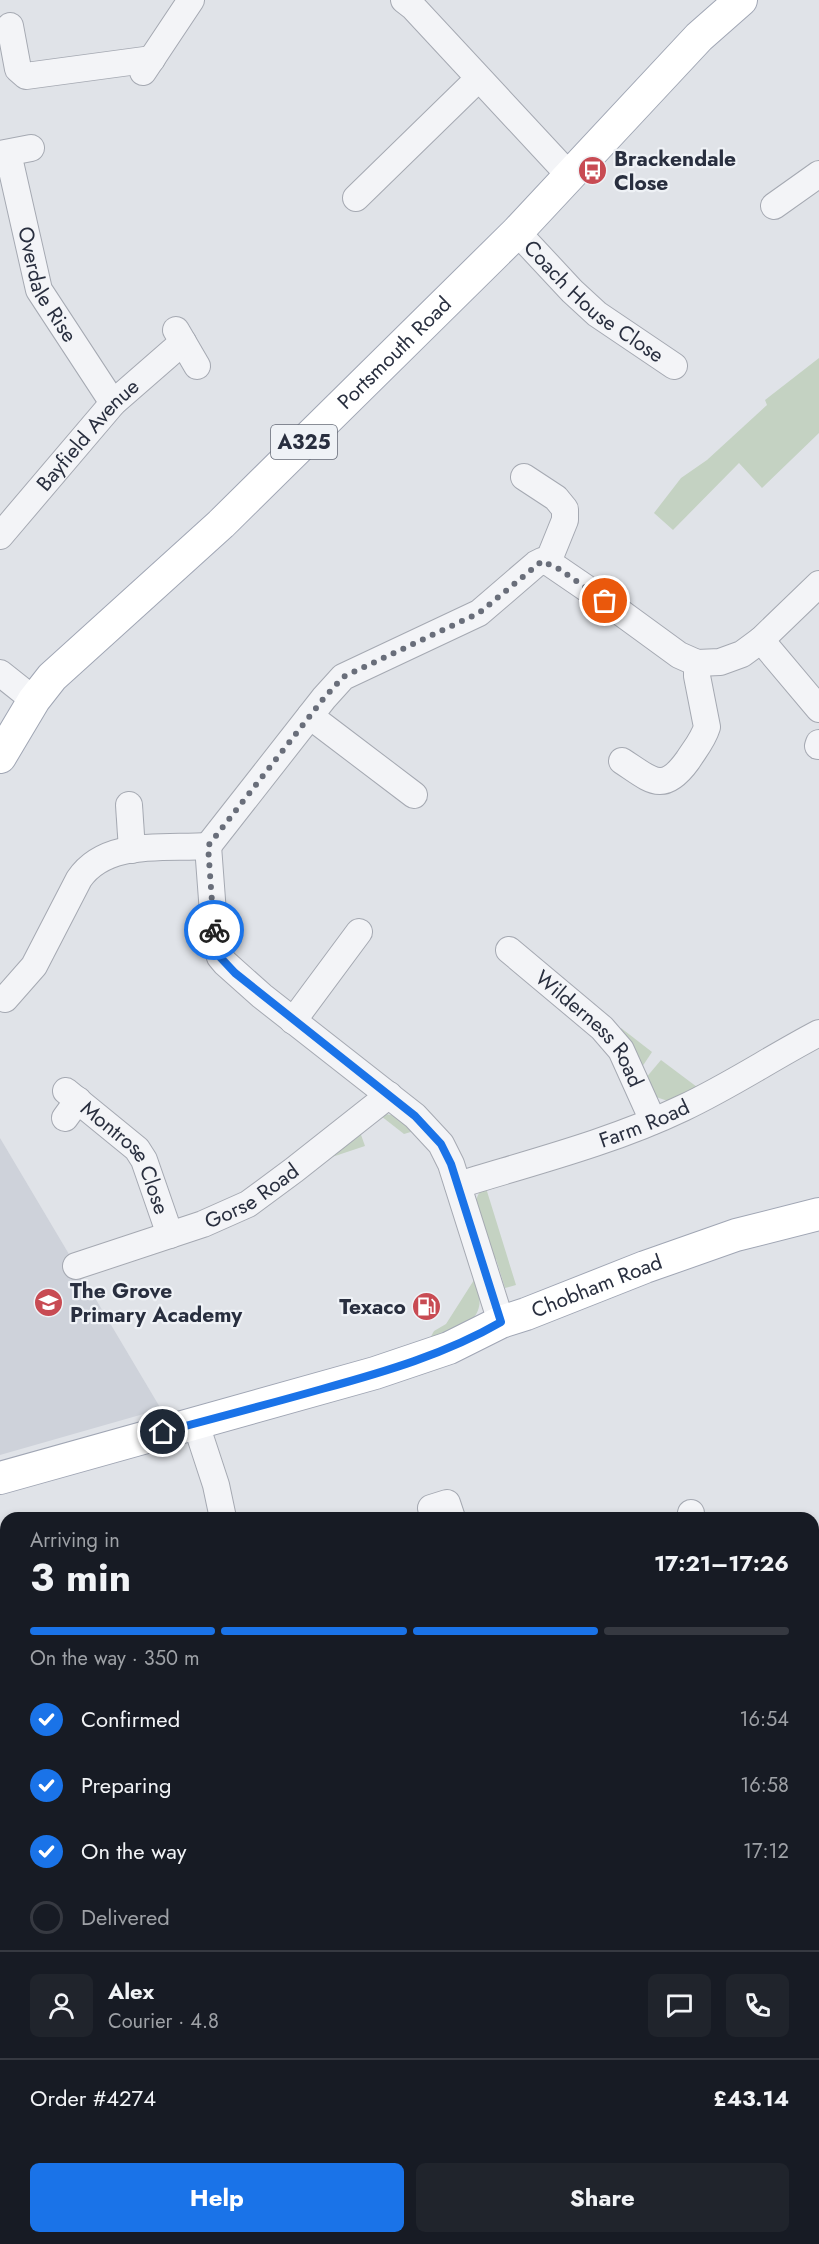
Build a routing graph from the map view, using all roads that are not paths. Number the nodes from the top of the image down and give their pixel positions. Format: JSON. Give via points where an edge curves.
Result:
{"nodes":[{"id":1,"x":191,"y":0,"type":"edge"},
{"id":2,"x":404,"y":0,"type":"edge"},
{"id":3,"x":741,"y":0,"type":"edge"},
{"id":4,"x":10,"y":26,"type":"dead end"},
{"id":5,"x":478,"y":79,"type":"junction"},
{"id":6,"x":13,"y":152,"type":"edge"},
{"id":7,"x":819,"y":174,"type":"edge"},
{"id":8,"x":570,"y":176,"type":"junction"},
{"id":9,"x":356,"y":198,"type":"dead end"},
{"id":10,"x":774,"y":206,"type":"dead end"},
{"id":11,"x":517,"y":232,"type":"junction"},
{"id":12,"x":197,"y":366,"type":"dead end"},
{"id":13,"x":674,"y":366,"type":"dead end"},
{"id":14,"x":112,"y":403,"type":"junction"},
{"id":15,"x":524,"y":477,"type":"dead end"},
{"id":16,"x":0,"y":536,"type":"edge"},
{"id":17,"x":548,"y":562,"type":"junction"},
{"id":18,"x":819,"y":584,"type":"edge"},
{"id":19,"x":761,"y":640,"type":"junction"},
{"id":20,"x":697,"y":663,"type":"junction"},
{"id":21,"x":0,"y":673,"type":"edge"},
{"id":22,"x":34,"y":700,"type":"junction"},
{"id":23,"x":819,"y":709,"type":"edge"},
{"id":24,"x":310,"y":716,"type":"junction"},
{"id":25,"x":0,"y":757,"type":"edge"},
{"id":26,"x":627,"y":770,"type":"dead end"},
{"id":27,"x":405,"y":794,"type":"dead end"},
{"id":28,"x":129,"y":805,"type":"dead end"},
{"id":29,"x":208,"y":846,"type":"junction"},
{"id":30,"x":132,"y":850,"type":"junction"},
{"id":31,"x":359,"y":932,"type":"dead end"},
{"id":32,"x":509,"y":950,"type":"dead end"},
{"id":33,"x":8,"y":984,"type":"dead end"},
{"id":34,"x":293,"y":1021,"type":"junction"},
{"id":35,"x":819,"y":1033,"type":"edge"},
{"id":36,"x":389,"y":1095,"type":"junction"},
{"id":37,"x":70,"y":1103,"type":"dead end"},
{"id":38,"x":653,"y":1121,"type":"junction"},
{"id":39,"x":458,"y":1185,"type":"junction"},
{"id":40,"x":819,"y":1214,"type":"edge"},
{"id":41,"x":170,"y":1235,"type":"junction"},
{"id":42,"x":86,"y":1256,"type":"dead end"},
{"id":43,"x":501,"y":1322,"type":"junction"},
{"id":44,"x":196,"y":1424,"type":"junction"},
{"id":45,"x":0,"y":1478,"type":"edge"},
{"id":46,"x":222,"y":1512,"type":"edge"}],
"edges":[{"from":1,"to":4,"type":"street","via":[[147,66],[26,76],[18,69]]},
{"from":2,"to":5,"type":"street"},
{"from":3,"to":8,"type":"main road","name":"Portsmouth Road","number":"A325","via":[[699,37]]},
{"from":5,"to":8,"type":"street"},
{"from":5,"to":9,"type":"street"},
{"from":6,"to":14,"type":"street","name":"Overdale Rise","via":[[39,290]]},
{"from":7,"to":10,"type":"street"},
{"from":8,"to":11,"type":"main road","name":"Portsmouth Road","number":"A325"},
{"from":11,"to":13,"type":"street","name":"Coach House Close","via":[[597,314]]},
{"from":11,"to":22,"type":"main road","name":"Portsmouth Road","number":"A325","via":[[221,524],[52,677]]},
{"from":12,"to":14,"type":"street","name":"Bayfield Avenue","via":[[179,336]]},
{"from":14,"to":16,"type":"street","name":"Bayfield Avenue"},
{"from":15,"to":17,"type":"street","via":[[556,498],[565,509],[565,520]]},
{"from":17,"to":20,"type":"street","via":[[679,655]]},
{"from":17,"to":24,"type":"street","via":[[536,564],[479,613],[343,677]]},
{"from":18,"to":19,"type":"street"},
{"from":19,"to":20,"type":"street","via":[[735,658]]},
{"from":19,"to":23,"type":"street"},
{"from":20,"to":26,"type":"street","via":[[707,727],[704,735],[678,774],[666,781]]},
{"from":21,"to":22,"type":"street"},
{"from":22,"to":25,"type":"main road","name":"Portsmouth Road","number":"A325"},
{"from":24,"to":27,"type":"street"},
{"from":24,"to":29,"type":"street"},
{"from":28,"to":30,"type":"street"},
{"from":29,"to":30,"type":"street"},
{"from":29,"to":34,"type":"street","via":[[215,940],[220,957]]},
{"from":30,"to":33,"type":"street","via":[[100,858],[84,871],[34,966]]},
{"from":31,"to":34,"type":"street"},
{"from":32,"to":38,"type":"street","name":"Wilderness Road","via":[[602,1028],[621,1050]]},
{"from":34,"to":36,"type":"street"},
{"from":35,"to":38,"type":"street","name":"Farm Road","via":[[707,1096]]},
{"from":36,"to":39,"type":"street","via":[[441,1144]]},
{"from":36,"to":41,"type":"street","name":"Gorse Road","via":[[248,1204]]},
{"from":37,"to":41,"type":"street","name":"Montrose Close","via":[[137,1149]]},
{"from":38,"to":39,"type":"street","name":"Farm Road"},
{"from":39,"to":43,"type":"street"},
{"from":40,"to":43,"type":"main road","name":"Chobham Road","via":[[715,1242]]},
{"from":41,"to":42,"type":"street","name":"Gorse Road"},
{"from":43,"to":44,"type":"main road","name":"Chobham Road","via":[[429,1356]]},
{"from":44,"to":45,"type":"main road","name":"Chobham Road"},
{"from":44,"to":46,"type":"street"}]}
